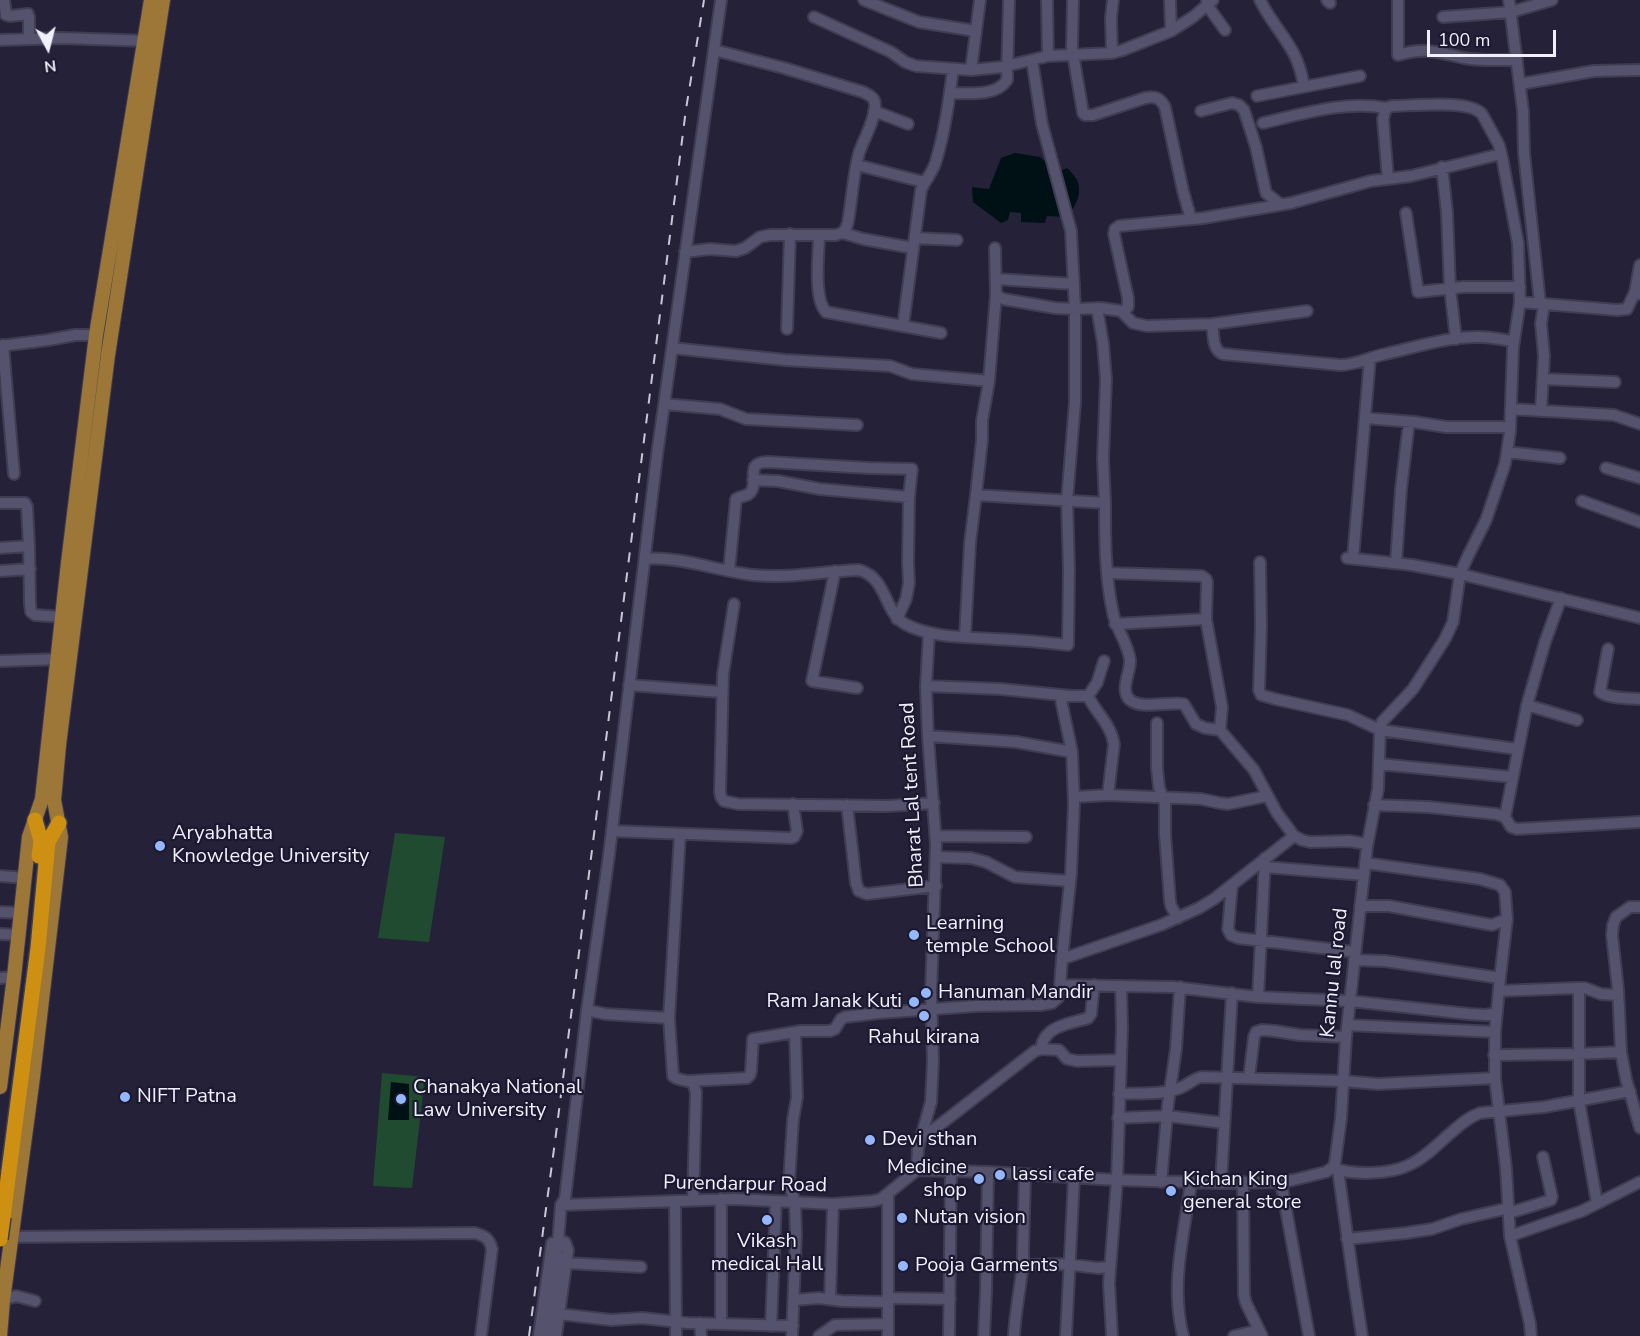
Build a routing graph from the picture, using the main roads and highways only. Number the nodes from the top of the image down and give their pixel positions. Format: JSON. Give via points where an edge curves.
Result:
{"nodes":[{"id":1,"x":151,"y":0,"type":"edge"},
{"id":2,"x":163,"y":0,"type":"edge"},
{"id":3,"x":150,"y":41,"type":"junction"},
{"id":4,"x":91,"y":373,"type":"junction"},
{"id":5,"x":106,"y":375,"type":"junction"},
{"id":6,"x":80,"y":521,"type":"junction"},
{"id":7,"x":63,"y":659,"type":"junction"},
{"id":8,"x":48,"y":800,"type":"junction"},
{"id":9,"x":35,"y":820,"type":"junction"},
{"id":10,"x":58,"y":823,"type":"junction"},
{"id":11,"x":45,"y":842,"type":"junction"},
{"id":12,"x":7,"y":977,"type":"edge"},
{"id":13,"x":0,"y":1087,"type":"edge"},
{"id":14,"x":0,"y":1178,"type":"edge"},
{"id":15,"x":4,"y":1238,"type":"edge"},
{"id":16,"x":0,"y":1336,"type":"edge"}],
"edges":[{"from":1,"to":3,"type":"main road"},
{"from":2,"to":3,"type":"main road"},
{"from":3,"to":4,"type":"main road"},
{"from":3,"to":5,"type":"main road"},
{"from":4,"to":5,"type":"main road"},
{"from":4,"to":6,"type":"main road"},
{"from":5,"to":6,"type":"main road"},
{"from":6,"to":7,"type":"main road"},
{"from":6,"to":7,"type":"main road","via":[[62,617]]},
{"from":7,"to":8,"type":"main road","via":[[59,745]]},
{"from":8,"to":9,"type":"main road"},
{"from":8,"to":10,"type":"main road"},
{"from":9,"to":11,"type":"highway"},
{"from":9,"to":12,"type":"main road","via":[[29,837],[19,935]]},
{"from":10,"to":11,"type":"highway"},
{"from":10,"to":15,"type":"main road","via":[[61,837],[33,1077]]},
{"from":11,"to":14,"type":"highway"},
{"from":11,"to":15,"type":"highway","bridge":true,"via":[[38,948],[3,1216]]},
{"from":12,"to":13,"type":"main road"},
{"from":15,"to":16,"type":"main road"}]}
